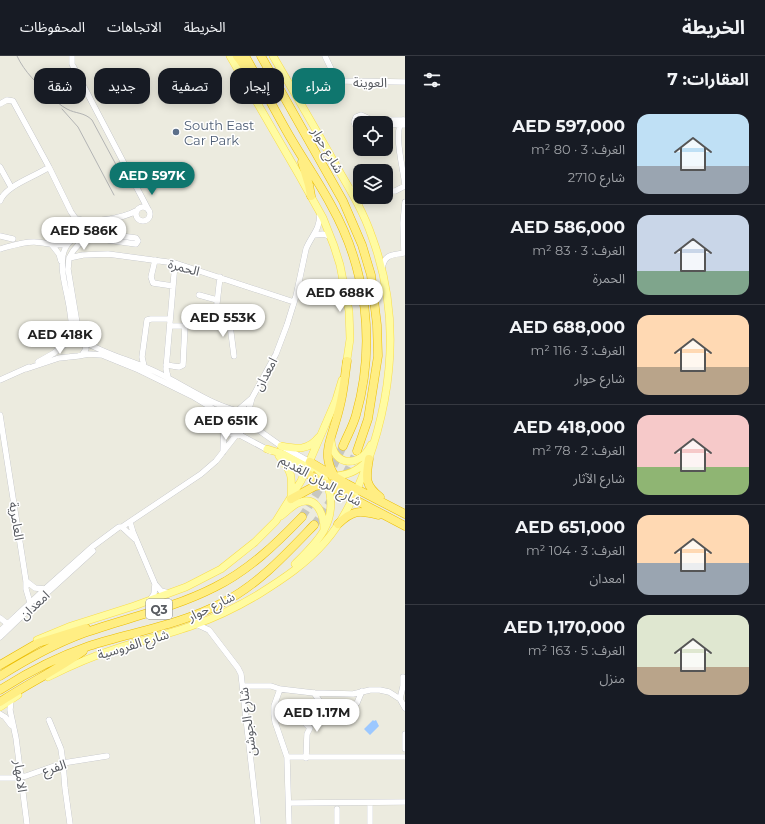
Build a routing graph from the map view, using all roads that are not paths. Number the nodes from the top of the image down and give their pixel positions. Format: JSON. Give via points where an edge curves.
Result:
{"nodes":[{"id":1,"x":72,"y":56,"type":"edge"},
{"id":2,"x":230,"y":56,"type":"edge"},
{"id":3,"x":237,"y":56,"type":"edge"},
{"id":4,"x":245,"y":56,"type":"edge"},
{"id":5,"x":260,"y":56,"type":"edge"},
{"id":6,"x":266,"y":56,"type":"edge"},
{"id":7,"x":273,"y":56,"type":"edge"},
{"id":8,"x":325,"y":56,"type":"edge"},
{"id":9,"x":246,"y":68,"type":"edge"},
{"id":10,"x":252,"y":68,"type":"edge"},
{"id":11,"x":267,"y":68,"type":"edge"},
{"id":12,"x":271,"y":68,"type":"edge"},
{"id":13,"x":405,"y":82,"type":"edge"},
{"id":14,"x":284,"y":98,"type":"edge"},
{"id":15,"x":0,"y":104,"type":"edge"},
{"id":16,"x":272,"y":104,"type":"edge"},
{"id":17,"x":393,"y":121,"type":"edge"},
{"id":18,"x":403,"y":122,"type":"edge"},
{"id":19,"x":393,"y":123,"type":"edge"},
{"id":20,"x":298,"y":150,"type":"junction"},
{"id":21,"x":0,"y":167,"type":"edge"},
{"id":22,"x":49,"y":167,"type":"junction"},
{"id":23,"x":11,"y":187,"type":"junction"},
{"id":24,"x":405,"y":187,"type":"edge"},
{"id":25,"x":349,"y":188,"type":"junction"},
{"id":26,"x":139,"y":189,"type":"junction"},
{"id":27,"x":353,"y":189,"type":"edge"},
{"id":28,"x":393,"y":191,"type":"edge"},
{"id":29,"x":310,"y":196,"type":"junction"},
{"id":30,"x":0,"y":201,"type":"edge"},
{"id":31,"x":405,"y":202,"type":"edge"},
{"id":32,"x":359,"y":205,"type":"joint"},
{"id":33,"x":137,"y":210,"type":"junction"},
{"id":34,"x":149,"y":211,"type":"junction"},
{"id":35,"x":320,"y":214,"type":"junction"},
{"id":36,"x":125,"y":216,"type":"junction"},
{"id":37,"x":139,"y":219,"type":"junction"},
{"id":38,"x":314,"y":235,"type":"junction"},
{"id":39,"x":0,"y":236,"type":"edge"},
{"id":40,"x":329,"y":236,"type":"junction"},
{"id":41,"x":12,"y":239,"type":"dead end"},
{"id":42,"x":68,"y":244,"type":"junction"},
{"id":43,"x":52,"y":245,"type":"junction"},
{"id":44,"x":376,"y":248,"type":"junction"},
{"id":45,"x":0,"y":249,"type":"edge"},
{"id":46,"x":398,"y":254,"type":"junction"},
{"id":47,"x":405,"y":255,"type":"edge"},
{"id":48,"x":69,"y":258,"type":"junction"},
{"id":49,"x":155,"y":260,"type":"junction"},
{"id":50,"x":61,"y":261,"type":"junction"},
{"id":51,"x":175,"y":263,"type":"junction"},
{"id":52,"x":382,"y":269,"type":"junction"},
{"id":53,"x":220,"y":277,"type":"junction"},
{"id":54,"x":173,"y":286,"type":"junction"},
{"id":55,"x":199,"y":295,"type":"dead end"},
{"id":56,"x":217,"y":300,"type":"junction"},
{"id":57,"x":294,"y":302,"type":"junction"},
{"id":58,"x":170,"y":319,"type":"junction"},
{"id":59,"x":212,"y":319,"type":"junction"},
{"id":60,"x":170,"y":326,"type":"junction"},
{"id":61,"x":185,"y":326,"type":"junction"},
{"id":62,"x":72,"y":338,"type":"junction"},
{"id":63,"x":83,"y":340,"type":"junction"},
{"id":64,"x":68,"y":344,"type":"junction"},
{"id":65,"x":82,"y":355,"type":"junction"},
{"id":66,"x":73,"y":356,"type":"junction"},
{"id":67,"x":234,"y":356,"type":"dead end"},
{"id":68,"x":142,"y":357,"type":"junction"},
{"id":69,"x":347,"y":361,"type":"joint"},
{"id":70,"x":133,"y":362,"type":"junction"},
{"id":71,"x":166,"y":365,"type":"junction"},
{"id":72,"x":144,"y":366,"type":"junction"},
{"id":73,"x":26,"y":369,"type":"junction"},
{"id":74,"x":157,"y":372,"type":"junction"},
{"id":75,"x":168,"y":377,"type":"junction"},
{"id":76,"x":0,"y":380,"type":"edge"},
{"id":77,"x":252,"y":398,"type":"junction"},
{"id":78,"x":236,"y":410,"type":"junction"},
{"id":79,"x":0,"y":415,"type":"edge"},
{"id":80,"x":222,"y":421,"type":"junction"},
{"id":81,"x":246,"y":421,"type":"junction"},
{"id":82,"x":380,"y":422,"type":"junction"},
{"id":83,"x":224,"y":428,"type":"junction"},
{"id":84,"x":327,"y":433,"type":"junction"},
{"id":85,"x":237,"y":434,"type":"junction"},
{"id":86,"x":281,"y":446,"type":"junction"},
{"id":87,"x":343,"y":446,"type":"tunnel mouth"},
{"id":88,"x":267,"y":450,"type":"junction"},
{"id":89,"x":357,"y":451,"type":"tunnel mouth"},
{"id":90,"x":223,"y":453,"type":"junction"},
{"id":91,"x":279,"y":456,"type":"junction"},
{"id":92,"x":369,"y":458,"type":"junction"},
{"id":93,"x":308,"y":467,"type":"junction"},
{"id":94,"x":322,"y":474,"type":"junction"},
{"id":95,"x":334,"y":476,"type":"junction"},
{"id":96,"x":327,"y":484,"type":"junction"},
{"id":97,"x":343,"y":484,"type":"junction"},
{"id":98,"x":357,"y":489,"type":"junction"},
{"id":99,"x":291,"y":499,"type":"junction"},
{"id":100,"x":352,"y":499,"type":"junction"},
{"id":101,"x":397,"y":510,"type":"junction"},
{"id":102,"x":405,"y":514,"type":"edge"},
{"id":103,"x":302,"y":517,"type":"tunnel mouth"},
{"id":104,"x":392,"y":519,"type":"junction"},
{"id":105,"x":276,"y":521,"type":"junction"},
{"id":106,"x":130,"y":522,"type":"junction"},
{"id":107,"x":338,"y":524,"type":"junction"},
{"id":108,"x":314,"y":525,"type":"tunnel mouth"},
{"id":109,"x":405,"y":526,"type":"edge"},
{"id":110,"x":122,"y":527,"type":"junction"},
{"id":111,"x":324,"y":531,"type":"junction"},
{"id":112,"x":136,"y":540,"type":"junction"},
{"id":113,"x":281,"y":578,"type":"junction"},
{"id":114,"x":26,"y":581,"type":"junction"},
{"id":115,"x":155,"y":584,"type":"junction"},
{"id":116,"x":45,"y":589,"type":"junction"},
{"id":117,"x":169,"y":594,"type":"junction"},
{"id":118,"x":150,"y":600,"type":"junction"},
{"id":119,"x":33,"y":603,"type":"junction"},
{"id":120,"x":212,"y":617,"type":"junction"},
{"id":121,"x":0,"y":618,"type":"edge"},
{"id":122,"x":116,"y":623,"type":"junction"},
{"id":123,"x":196,"y":624,"type":"junction"},
{"id":124,"x":9,"y":625,"type":"junction"},
{"id":125,"x":208,"y":630,"type":"junction"},
{"id":126,"x":0,"y":631,"type":"edge"},
{"id":127,"x":0,"y":637,"type":"edge"},
{"id":128,"x":90,"y":646,"type":"junction"},
{"id":129,"x":0,"y":660,"type":"edge"},
{"id":130,"x":0,"y":665,"type":"edge"},
{"id":131,"x":0,"y":676,"type":"edge"},
{"id":132,"x":403,"y":677,"type":"dead end"},
{"id":133,"x":243,"y":686,"type":"junction"},
{"id":134,"x":280,"y":689,"type":"junction"},
{"id":135,"x":0,"y":690,"type":"edge"},
{"id":136,"x":362,"y":691,"type":"junction"},
{"id":137,"x":314,"y":693,"type":"junction"},
{"id":138,"x":400,"y":699,"type":"junction"},
{"id":139,"x":11,"y":700,"type":"junction"},
{"id":140,"x":0,"y":702,"type":"edge"},
{"id":141,"x":0,"y":707,"type":"edge"},
{"id":142,"x":405,"y":708,"type":"edge"},
{"id":143,"x":0,"y":714,"type":"edge"},
{"id":144,"x":301,"y":718,"type":"dead end"},
{"id":145,"x":49,"y":720,"type":"dead end"},
{"id":146,"x":14,"y":729,"type":"junction"},
{"id":147,"x":405,"y":734,"type":"edge"},
{"id":148,"x":405,"y":749,"type":"edge"},
{"id":149,"x":107,"y":756,"type":"dead end"},
{"id":150,"x":287,"y":757,"type":"junction"},
{"id":151,"x":405,"y":757,"type":"edge"},
{"id":152,"x":306,"y":758,"type":"junction"},
{"id":153,"x":63,"y":763,"type":"junction"},
{"id":154,"x":21,"y":777,"type":"junction"},
{"id":155,"x":0,"y":778,"type":"edge"},
{"id":156,"x":405,"y":802,"type":"edge"},
{"id":157,"x":289,"y":803,"type":"junction"},
{"id":158,"x":370,"y":803,"type":"junction"},
{"id":159,"x":337,"y":809,"type":"dead end"},
{"id":160,"x":26,"y":824,"type":"edge"},
{"id":161,"x":70,"y":824,"type":"edge"},
{"id":162,"x":258,"y":824,"type":"edge"},
{"id":163,"x":289,"y":824,"type":"edge"},
{"id":164,"x":337,"y":824,"type":"edge"},
{"id":165,"x":370,"y":824,"type":"edge"}],
"edges":[{"from":1,"to":26,"type":"street","via":[[72,64]]},
{"from":2,"to":29,"type":"main road"},
{"from":3,"to":9,"type":"highway"},
{"from":4,"to":10,"type":"highway","name":"شارع حوار"},
{"from":5,"to":11,"type":"highway","name":"شارع حوار"},
{"from":6,"to":12,"type":"highway"},
{"from":7,"to":25,"type":"main road","name":"شارع حوار"},
{"from":8,"to":13,"type":"street","name":"العوينة","via":[[335,77],[341,81]]},
{"from":14,"to":89,"type":"highway","name":"شارع حوار","via":[[343,201],[362,245],[371,275],[378,356],[368,419]]},
{"from":15,"to":22,"type":"street","via":[[7,100],[13,101]]},
{"from":16,"to":20,"type":"highway","name":"شارع حوار"},
{"from":17,"to":18,"type":"street"},
{"from":18,"to":19,"type":"street"},
{"from":18,"to":24,"type":"street","via":[[399,146]]},
{"from":20,"to":29,"type":"highway"},
{"from":20,"to":87,"type":"highway","name":"شارع حوار","via":[[332,206],[351,249],[364,299],[367,355],[364,378],[356,416]]},
{"from":21,"to":23,"type":"street"},
{"from":22,"to":23,"type":"street"},
{"from":22,"to":36,"type":"street","via":[[76,219],[91,221]]},
{"from":23,"to":30,"type":"street"},
{"from":24,"to":28,"type":"street"},
{"from":25,"to":27,"type":"street"},
{"from":25,"to":32,"type":"main road","name":"شارع حوار"},
{"from":26,"to":33,"type":"street"},
{"from":26,"to":34,"type":"street"},
{"from":29,"to":35,"type":"main road"},
{"from":31,"to":47,"type":"street"},
{"from":32,"to":44,"type":"main road","name":"شارع حوار"},
{"from":33,"to":34,"type":"street","via":[[145,207]]},
{"from":33,"to":36,"type":"street"},
{"from":33,"to":37,"type":"street","via":[[136,215]]},
{"from":34,"to":37,"type":"street","via":[[150,216],[146,220]]},
{"from":35,"to":38,"type":"street","name":"امعدان","via":[[319,226]]},
{"from":35,"to":40,"type":"main road"},
{"from":36,"to":37,"type":"street"},
{"from":38,"to":40,"type":"street"},
{"from":38,"to":57,"type":"street","name":"امعدان","via":[[306,249]]},
{"from":39,"to":41,"type":"street"},
{"from":40,"to":69,"type":"main road","via":[[340,265],[349,311],[350,339]]},
{"from":42,"to":43,"type":"street"},
{"from":42,"to":48,"type":"street","via":[[73,239],[91,232],[136,238],[138,241],[136,244],[100,239],[87,240],[76,247]]},
{"from":42,"to":50,"type":"street"},
{"from":43,"to":45,"type":"street","via":[[26,242]]},
{"from":43,"to":50,"type":"street"},
{"from":44,"to":46,"type":"street","via":[[383,253]]},
{"from":44,"to":52,"type":"main road","name":"شارع حوار"},
{"from":46,"to":47,"type":"street"},
{"from":46,"to":52,"type":"street","via":[[385,259]]},
{"from":48,"to":49,"type":"street","name":"الحمرة","via":[[108,254]]},
{"from":48,"to":63,"type":"street","via":[[68,268],[77,323]]},
{"from":49,"to":51,"type":"street","name":"الحمرة"},
{"from":49,"to":54,"type":"street","via":[[152,283]]},
{"from":50,"to":62,"type":"street"},
{"from":51,"to":53,"type":"street","name":"الحمرة"},
{"from":51,"to":54,"type":"street"},
{"from":52,"to":82,"type":"main road","name":"شارع حوار","via":[[387,287],[391,341],[388,389]]},
{"from":53,"to":56,"type":"street"},
{"from":53,"to":57,"type":"street","name":"الحمرة"},
{"from":54,"to":58,"type":"street"},
{"from":55,"to":56,"type":"street"},
{"from":56,"to":59,"type":"street","via":[[216,312]]},
{"from":57,"to":77,"type":"street","name":"امعدان","via":[[276,354]]},
{"from":58,"to":60,"type":"street"},
{"from":58,"to":68,"type":"street","via":[[147,320]]},
{"from":59,"to":61,"type":"street"},
{"from":59,"to":67,"type":"street","via":[[225,320],[230,325]]},
{"from":60,"to":61,"type":"street"},
{"from":60,"to":71,"type":"street"},
{"from":61,"to":71,"type":"street","via":[[183,365]]},
{"from":62,"to":63,"type":"street"},
{"from":62,"to":64,"type":"street"},
{"from":63,"to":65,"type":"street","via":[[86,349]]},
{"from":63,"to":70,"type":"street"},
{"from":64,"to":66,"type":"street","via":[[67,350]]},
{"from":64,"to":73,"type":"street"},
{"from":65,"to":66,"type":"street"},
{"from":65,"to":80,"type":"street","via":[[102,355],[157,378],[212,408]]},
{"from":66,"to":73,"type":"street"},
{"from":68,"to":70,"type":"street"},
{"from":68,"to":72,"type":"street"},
{"from":69,"to":84,"type":"highway","via":[[341,401]]},
{"from":70,"to":72,"type":"street"},
{"from":71,"to":74,"type":"street"},
{"from":71,"to":75,"type":"street"},
{"from":72,"to":74,"type":"street"},
{"from":73,"to":76,"type":"street"},
{"from":74,"to":75,"type":"street"},
{"from":75,"to":78,"type":"street","via":[[216,405]]},
{"from":77,"to":78,"type":"street","name":"امعدان"},
{"from":77,"to":81,"type":"street","name":"امعدان"},
{"from":78,"to":80,"type":"street","via":[[227,413]]},
{"from":78,"to":81,"type":"street","via":[[244,415]]},
{"from":79,"to":114,"type":"street","name":"العامرية"},
{"from":80,"to":83,"type":"street"},
{"from":81,"to":85,"type":"street","via":[[244,430]]},
{"from":81,"to":86,"type":"street","name":"شارع الريان القديم"},
{"from":82,"to":84,"type":"main road","via":[[370,447],[362,458],[354,461],[345,461],[337,456]]},
{"from":82,"to":92,"type":"main road","name":"شارع حوار"},
{"from":83,"to":85,"type":"street"},
{"from":83,"to":90,"type":"street"},
{"from":84,"to":86,"type":"main road","via":[[314,444],[300,449]]},
{"from":84,"to":93,"type":"main road"},
{"from":84,"to":95,"type":"highway","via":[[328,456]]},
{"from":85,"to":88,"type":"street","name":"شارع الريان القديم"},
{"from":85,"to":90,"type":"street","name":"امعدان"},
{"from":86,"to":93,"type":"street","name":"شارع الريان القديم"},
{"from":88,"to":91,"type":"street","name":"شارع الريان القديم"},
{"from":88,"to":93,"type":"main road","via":[[283,454]]},
{"from":90,"to":106,"type":"street","name":"امعدان","via":[[201,474]]},
{"from":91,"to":93,"type":"street","name":"شارع الريان القديم"},
{"from":91,"to":99,"type":"main road","via":[[292,476]]},
{"from":92,"to":95,"type":"main road","via":[[354,472]]},
{"from":92,"to":98,"type":"main road","name":"شارع الفروسية"},
{"from":92,"to":101,"type":"highway","via":[[369,487]]},
{"from":93,"to":94,"type":"main road"},
{"from":93,"to":95,"type":"highway","name":"شارع الريان القديم"},
{"from":93,"to":96,"type":"highway","name":"شارع الريان القديم"},
{"from":93,"to":99,"type":"main road"},
{"from":94,"to":95,"type":"main road"},
{"from":94,"to":96,"type":"main road"},
{"from":95,"to":97,"type":"highway","name":"شارع الريان القديم"},
{"from":96,"to":97,"type":"highway"},
{"from":96,"to":99,"type":"highway","via":[[315,486]]},
{"from":96,"to":100,"type":"highway","name":"شارع الريان القديم"},
{"from":96,"to":111,"type":"main road","via":[[331,513]]},
{"from":97,"to":98,"type":"highway","name":"شارع الريان القديم"},
{"from":97,"to":100,"type":"highway"},
{"from":98,"to":100,"type":"main road","name":"شارع الفروسية"},
{"from":98,"to":101,"type":"highway","name":"شارع الريان القديم"},
{"from":99,"to":105,"type":"main road"},
{"from":100,"to":104,"type":"highway","name":"شارع الريان القديم"},
{"from":100,"to":107,"type":"main road","name":"شارع الفروسية"},
{"from":101,"to":102,"type":"highway","name":"شارع الريان القديم"},
{"from":103,"to":122,"type":"highway","name":"شارع حوار","number":"Q3","via":[[274,546],[216,587],[182,602]]},
{"from":104,"to":107,"type":"highway","via":[[359,511],[351,513]]},
{"from":104,"to":109,"type":"highway","name":"شارع الريان القديم"},
{"from":105,"to":111,"type":"main road","via":[[298,503],[309,502],[320,510],[324,519]]},
{"from":105,"to":117,"type":"main road","via":[[255,542],[221,569]]},
{"from":106,"to":110,"type":"street","name":"امعدان"},
{"from":106,"to":112,"type":"street"},
{"from":107,"to":113,"type":"main road","name":"شارع الفروسية","via":[[316,551]]},
{"from":108,"to":128,"type":"highway","name":"شارع حوار","number":"Q3","via":[[283,558],[254,582],[222,603],[186,618]]},
{"from":110,"to":112,"type":"street"},
{"from":110,"to":116,"type":"street","name":"امعدان","via":[[92,547]]},
{"from":110,"to":119,"type":"street","name":"امعدان"},
{"from":111,"to":113,"type":"main road"},
{"from":112,"to":115,"type":"street"},
{"from":113,"to":120,"type":"main road","name":"شارع الفروسية","via":[[242,604]]},
{"from":114,"to":116,"type":"street","via":[[35,588]]},
{"from":114,"to":119,"type":"street","name":"العامرية","via":[[26,589]]},
{"from":115,"to":117,"type":"street","via":[[161,591]]},
{"from":115,"to":118,"type":"street","via":[[154,594]]},
{"from":116,"to":119,"type":"street","name":"امعدان"},
{"from":117,"to":118,"type":"main road"},
{"from":118,"to":129,"type":"main road","via":[[51,634]]},
{"from":119,"to":124,"type":"street","name":"امعدان"},
{"from":120,"to":123,"type":"main road","name":"شارع الفروسية"},
{"from":120,"to":125,"type":"street"},
{"from":121,"to":124,"type":"street"},
{"from":122,"to":130,"type":"highway","via":[[80,629],[38,643]]},
{"from":122,"to":131,"type":"highway","name":"شارع حوار","number":"Q3","via":[[38,652]]},
{"from":123,"to":125,"type":"street","name":"شارع الجوشن"},
{"from":123,"to":139,"type":"main road","name":"شارع الفروسية","via":[[91,657],[42,680]]},
{"from":124,"to":126,"type":"street","name":"امعدان"},
{"from":124,"to":127,"type":"street","name":"امعدان"},
{"from":125,"to":133,"type":"street","name":"شارع الجوشن","via":[[238,668]]},
{"from":128,"to":135,"type":"highway","name":"شارع حوار","number":"Q3","via":[[45,664]]},
{"from":128,"to":140,"type":"highway"},
{"from":132,"to":138,"type":"street"},
{"from":133,"to":134,"type":"street","via":[[271,686]]},
{"from":133,"to":162,"type":"street","name":"شارع الجوشن"},
{"from":134,"to":137,"type":"street"},
{"from":134,"to":150,"type":"street","via":[[274,714]]},
{"from":136,"to":137,"type":"street","via":[[347,694]]},
{"from":136,"to":137,"type":"street","via":[[357,703],[352,707],[324,707]]},
{"from":136,"to":138,"type":"street","via":[[380,690]]},
{"from":138,"to":142,"type":"street"},
{"from":139,"to":141,"type":"main road","name":"شارع الفروسية"},
{"from":139,"to":146,"type":"street","name":"الامهار","via":[[10,710]]},
{"from":143,"to":146,"type":"street","via":[[8,719]]},
{"from":144,"to":152,"type":"street","via":[[310,728],[307,733]]},
{"from":145,"to":153,"type":"street","via":[[61,749]]},
{"from":146,"to":154,"type":"street","name":"الامهار"},
{"from":147,"to":148,"type":"street"},
{"from":149,"to":153,"type":"street","name":"الفرع"},
{"from":150,"to":152,"type":"street"},
{"from":150,"to":157,"type":"street"},
{"from":151,"to":152,"type":"street"},
{"from":153,"to":154,"type":"street","name":"الفرع"},
{"from":153,"to":161,"type":"street"},
{"from":154,"to":155,"type":"street","name":"الفرع"},
{"from":154,"to":160,"type":"street","name":"الامهار"},
{"from":156,"to":158,"type":"street"},
{"from":157,"to":158,"type":"street"},
{"from":157,"to":163,"type":"street"},
{"from":158,"to":165,"type":"street"},
{"from":159,"to":164,"type":"street"}]}
